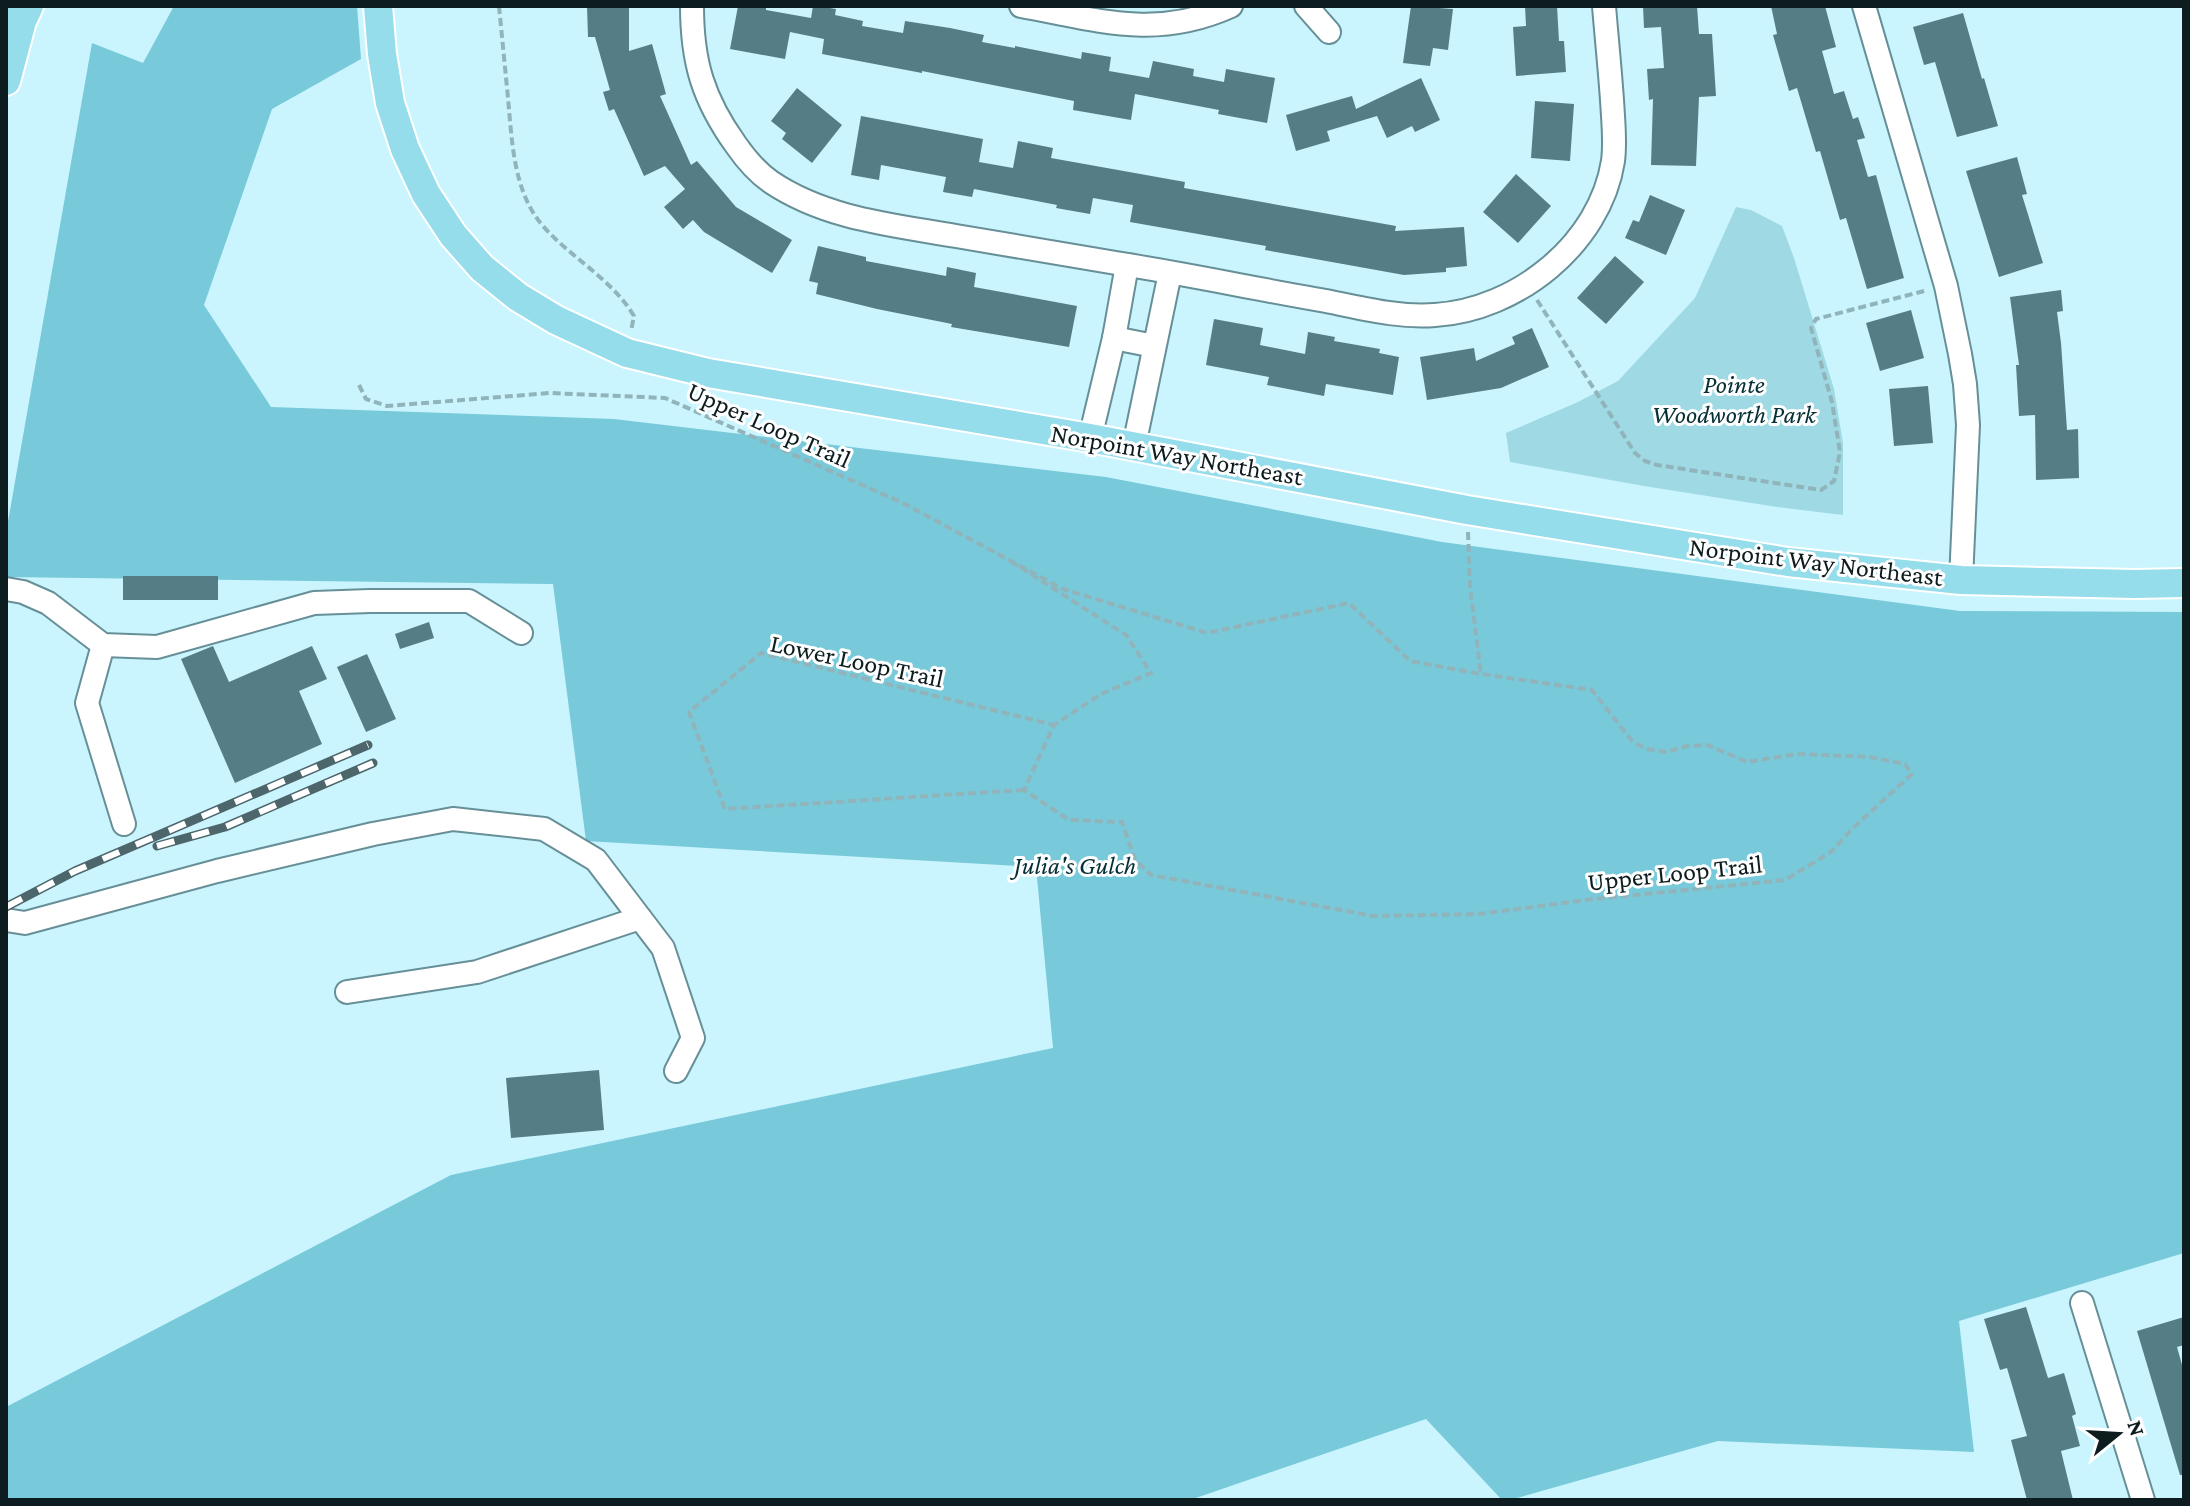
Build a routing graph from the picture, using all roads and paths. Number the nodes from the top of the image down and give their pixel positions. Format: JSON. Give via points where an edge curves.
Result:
{"nodes":[{"id":1,"x":29,"y":6,"type":"edge"},
{"id":2,"x":378,"y":6,"type":"edge"},
{"id":3,"x":499,"y":6,"type":"edge"},
{"id":4,"x":692,"y":6,"type":"edge"},
{"id":5,"x":1021,"y":6,"type":"edge"},
{"id":6,"x":1231,"y":6,"type":"edge"},
{"id":7,"x":1306,"y":6,"type":"edge"},
{"id":8,"x":1604,"y":6,"type":"edge"},
{"id":9,"x":1864,"y":6,"type":"edge"},
{"id":10,"x":1329,"y":32,"type":"dead end"},
{"id":11,"x":6,"y":81,"type":"edge"},
{"id":12,"x":1127,"y":265,"type":"junction"},
{"id":13,"x":1170,"y":273,"type":"junction"},
{"id":14,"x":1527,"y":285,"type":"junction"},
{"id":15,"x":1946,"y":286,"type":"junction"},
{"id":16,"x":1114,"y":338,"type":"junction"},
{"id":17,"x":1154,"y":346,"type":"junction"},
{"id":18,"x":627,"y":353,"type":"junction"},
{"id":19,"x":359,"y":385,"type":"dead end"},
{"id":20,"x":1090,"y":438,"type":"junction"},
{"id":21,"x":1134,"y":446,"type":"junction"},
{"id":22,"x":1467,"y":510,"type":"junction"},
{"id":23,"x":1012,"y":562,"type":"junction"},
{"id":24,"x":1961,"y":580,"type":"junction"},
{"id":25,"x":2184,"y":583,"type":"edge"},
{"id":26,"x":6,"y":589,"type":"edge"},
{"id":27,"x":521,"y":633,"type":"dead end"},
{"id":28,"x":103,"y":645,"type":"junction"},
{"id":29,"x":1481,"y":674,"type":"junction"},
{"id":30,"x":1054,"y":725,"type":"junction"},
{"id":31,"x":1024,"y":790,"type":"junction"},
{"id":32,"x":124,"y":824,"type":"dead end"},
{"id":33,"x":640,"y":918,"type":"junction"},
{"id":34,"x":6,"y":920,"type":"edge"},
{"id":35,"x":347,"y":992,"type":"dead end"},
{"id":36,"x":676,"y":1071,"type":"dead end"},
{"id":37,"x":2082,"y":1303,"type":"dead end"},
{"id":38,"x":2143,"y":1500,"type":"edge"}],
"edges":[{"from":1,"to":11,"type":"main road"},
{"from":2,"to":18,"type":"main road","name":"Norpoint Way Northeast","via":[[390,103],[405,149],[453,235],[518,297]]},
{"from":3,"to":18,"type":"path","via":[[516,169],[527,201],[540,223],[624,299],[634,316]]},
{"from":4,"to":12,"type":"street","via":[[702,86],[718,120],[769,181],[857,219]]},
{"from":5,"to":6,"type":"street","via":[[1122,25],[1164,26]]},
{"from":7,"to":10,"type":"street"},
{"from":8,"to":14,"type":"street","via":[[1614,139],[1607,184],[1585,230]]},
{"from":9,"to":15,"type":"street"},
{"from":12,"to":13,"type":"street"},
{"from":12,"to":16,"type":"street"},
{"from":13,"to":14,"type":"street","via":[[1407,315],[1452,314]]},
{"from":13,"to":17,"type":"street"},
{"from":14,"to":15,"type":"path","via":[[1645,461],[1821,490],[1834,481],[1840,452],[1811,328],[1816,319]]},
{"from":15,"to":24,"type":"street","via":[[1968,425]]},
{"from":16,"to":17,"type":"street"},
{"from":16,"to":20,"type":"street"},
{"from":17,"to":21,"type":"street"},
{"from":18,"to":20,"type":"main road","name":"Norpoint Way Northeast","via":[[708,373]]},
{"from":19,"to":23,"type":"path","name":"Upper Loop Trail","via":[[366,399],[387,406],[550,393],[665,398],[903,503]]},
{"from":20,"to":21,"type":"main road","name":"Norpoint Way Northeast"},
{"from":21,"to":22,"type":"main road","name":"Norpoint Way Northeast"},
{"from":22,"to":24,"type":"main road","name":"Norpoint Way Northeast","via":[[1788,562]]},
{"from":22,"to":29,"type":"path"},
{"from":23,"to":29,"type":"path","name":"Upper Loop Trail","via":[[1063,589],[1207,633],[1349,603],[1410,661]]},
{"from":23,"to":30,"type":"path","name":"Upper Loop Trail","via":[[1126,635],[1151,673],[1101,694]]},
{"from":24,"to":25,"type":"main road","name":"Norpoint Way Northeast"},
{"from":26,"to":28,"type":"street","via":[[48,603]]},
{"from":27,"to":28,"type":"street","via":[[469,601],[314,603],[157,647]]},
{"from":28,"to":32,"type":"street","via":[[87,703]]},
{"from":29,"to":31,"type":"path","name":"Upper Loop Trail","via":[[1592,690],[1632,741],[1646,749],[1666,752],[1707,745],[1747,762],[1797,754],[1870,757],[1905,764],[1912,774],[1831,852],[1785,880],[1479,914],[1373,916],[1151,875],[1135,860],[1122,822],[1069,820]]},
{"from":30,"to":31,"type":"path"},
{"from":30,"to":31,"type":"path","name":"Lower Loop Trail","via":[[761,653],[689,712],[725,809]]},
{"from":33,"to":34,"type":"street","via":[[596,860],[544,829],[453,819],[233,868],[25,923]]},
{"from":33,"to":35,"type":"street","via":[[477,972]]},
{"from":33,"to":36,"type":"street","via":[[663,948],[693,1038]]},
{"from":37,"to":38,"type":"street"}]}
